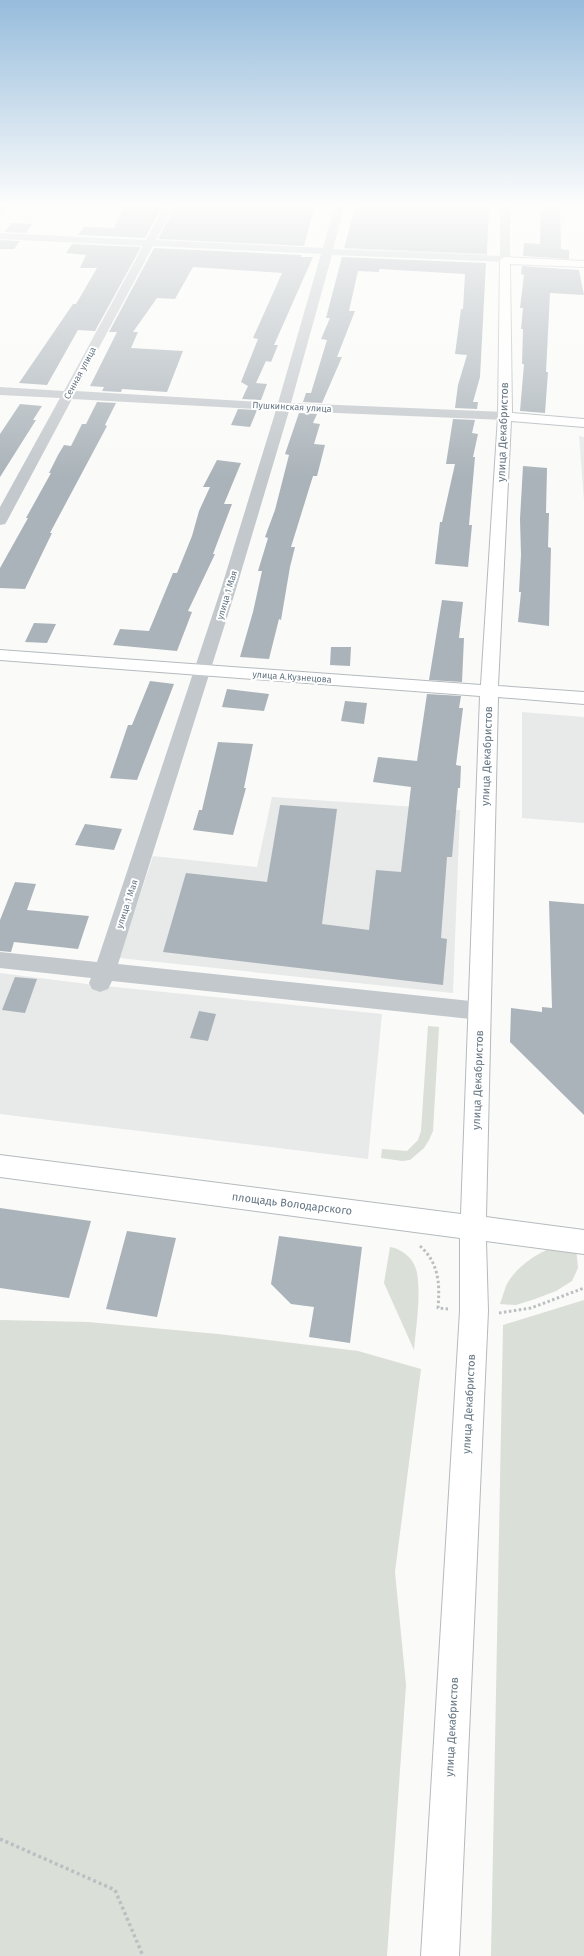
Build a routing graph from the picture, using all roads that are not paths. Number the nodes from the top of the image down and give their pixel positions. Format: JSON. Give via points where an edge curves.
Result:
{"nodes":[{"id":1,"x":123,"y":294,"type":"edge"},
{"id":2,"x":315,"y":294,"type":"edge"},
{"id":3,"x":504,"y":294,"type":"edge"},
{"id":4,"x":0,"y":391,"type":"edge"},
{"id":5,"x":69,"y":396,"type":"junction"},
{"id":6,"x":284,"y":407,"type":"junction"},
{"id":7,"x":505,"y":416,"type":"junction"},
{"id":8,"x":584,"y":423,"type":"edge"},
{"id":9,"x":0,"y":522,"type":"edge"},
{"id":10,"x":0,"y":655,"type":"edge"},
{"id":11,"x":204,"y":671,"type":"junction"},
{"id":12,"x":489,"y":690,"type":"junction"},
{"id":13,"x":584,"y":698,"type":"edge"},
{"id":14,"x":0,"y":960,"type":"edge"},
{"id":15,"x":102,"y":977,"type":"junction"},
{"id":16,"x":480,"y":1011,"type":"junction"},
{"id":17,"x":0,"y":1166,"type":"edge"},
{"id":18,"x":473,"y":1228,"type":"junction"},
{"id":19,"x":584,"y":1242,"type":"edge"},
{"id":20,"x":440,"y":1956,"type":"edge"}],
"edges":[{"from":1,"to":5,"type":"street","name":"Сенная улица"},
{"from":2,"to":6,"type":"street","name":"улица 1 Мая"},
{"from":3,"to":7,"type":"main road","name":"улица Декабристов"},
{"from":4,"to":5,"type":"street","name":"Пушкинская улица"},
{"from":5,"to":6,"type":"street","name":"Пушкинская улица"},
{"from":5,"to":9,"type":"street","name":"Сенная улица"},
{"from":6,"to":7,"type":"street","name":"Пушкинская улица"},
{"from":6,"to":11,"type":"street","name":"улица 1 Мая"},
{"from":7,"to":8,"type":"main road","name":"Пушкинская улица"},
{"from":7,"to":12,"type":"main road","name":"улица Декабристов"},
{"from":10,"to":11,"type":"main road","name":"улица А.Кузнецова"},
{"from":11,"to":12,"type":"main road","name":"улица А.Кузнецова"},
{"from":11,"to":15,"type":"street","name":"улица 1 Мая"},
{"from":12,"to":13,"type":"main road","name":"улица А.Кузнецова"},
{"from":12,"to":16,"type":"main road","name":"улица Декабристов"},
{"from":14,"to":15,"type":"street"},
{"from":15,"to":16,"type":"street"},
{"from":16,"to":18,"type":"main road","name":"улица Декабристов"},
{"from":17,"to":18,"type":"main road","name":"площадь Володарского"},
{"from":18,"to":19,"type":"main road","name":"площадь Володарского"},
{"from":18,"to":20,"type":"main road","name":"улица Декабристов","via":[[474,1312]]}]}
